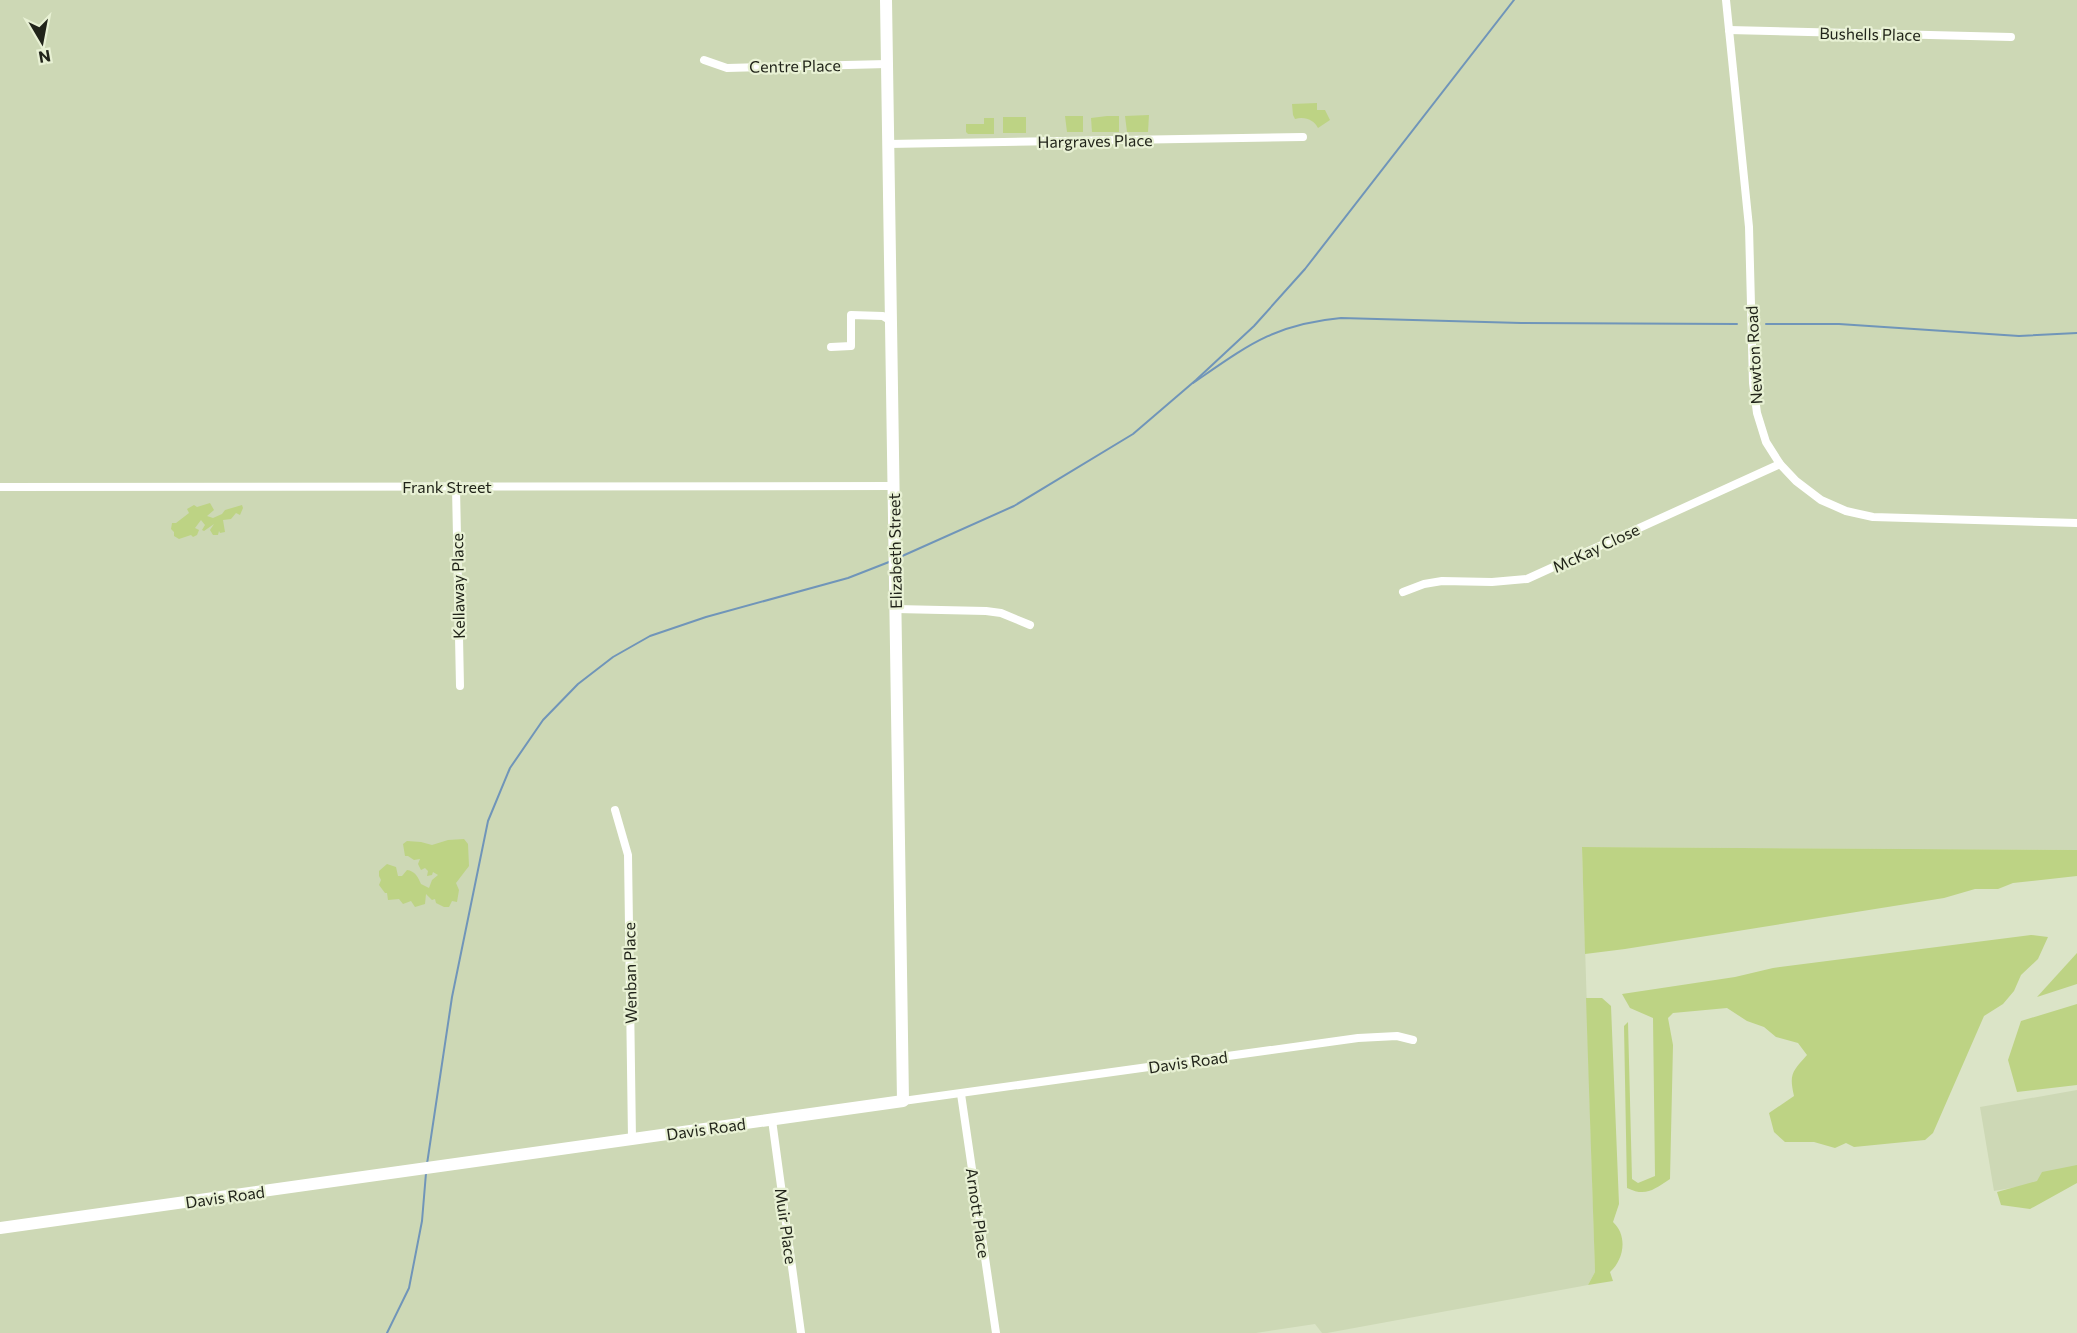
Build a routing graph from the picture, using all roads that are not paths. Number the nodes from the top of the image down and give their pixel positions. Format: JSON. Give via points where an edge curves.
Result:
{"nodes":[{"id":1,"x":886,"y":0,"type":"edge"},
{"id":2,"x":1726,"y":0,"type":"edge"},
{"id":3,"x":1729,"y":30,"type":"junction"},
{"id":4,"x":2011,"y":37,"type":"dead end"},
{"id":5,"x":704,"y":60,"type":"dead end"},
{"id":6,"x":887,"y":64,"type":"junction"},
{"id":7,"x":1303,"y":137,"type":"dead end"},
{"id":8,"x":888,"y":144,"type":"junction"},
{"id":9,"x":891,"y":321,"type":"junction"},
{"id":10,"x":831,"y":347,"type":"dead end"},
{"id":11,"x":1780,"y":464,"type":"junction"},
{"id":12,"x":894,"y":486,"type":"junction"},
{"id":13,"x":0,"y":487,"type":"edge"},
{"id":14,"x":456,"y":487,"type":"junction"},
{"id":15,"x":2077,"y":523,"type":"edge"},
{"id":16,"x":1403,"y":592,"type":"dead end"},
{"id":17,"x":896,"y":609,"type":"junction"},
{"id":18,"x":1030,"y":625,"type":"dead end"},
{"id":19,"x":460,"y":686,"type":"dead end"},
{"id":20,"x":615,"y":810,"type":"dead end"},
{"id":21,"x":1413,"y":1040,"type":"dead end"},
{"id":22,"x":961,"y":1094,"type":"junction"},
{"id":23,"x":903,"y":1101,"type":"junction"},
{"id":24,"x":772,"y":1120,"type":"junction"},
{"id":25,"x":632,"y":1139,"type":"junction"},
{"id":26,"x":0,"y":1228,"type":"edge"},
{"id":27,"x":801,"y":1333,"type":"edge"},
{"id":28,"x":996,"y":1333,"type":"edge"}],
"edges":[{"from":1,"to":6,"type":"street","name":"Elizabeth Street"},
{"from":2,"to":3,"type":"street","name":"Newton Road"},
{"from":3,"to":4,"type":"street","name":"Bushells Place"},
{"from":3,"to":11,"type":"street","name":"Newton Road","via":[[1749,227],[1753,383],[1766,442]]},
{"from":5,"to":6,"type":"street","name":"Centre Place","via":[[727,68]]},
{"from":6,"to":8,"type":"street","name":"Elizabeth Street"},
{"from":7,"to":8,"type":"street","name":"Hargraves Place"},
{"from":8,"to":9,"type":"street","name":"Elizabeth Street"},
{"from":9,"to":10,"type":"street","via":[[884,316],[851,315],[851,346]]},
{"from":9,"to":12,"type":"street","name":"Elizabeth Street"},
{"from":11,"to":15,"type":"street","name":"Newton Road","via":[[1796,482],[1846,512],[1873,517]]},
{"from":11,"to":16,"type":"street","name":"McKay Close","via":[[1527,579],[1442,581]]},
{"from":12,"to":14,"type":"street","name":"Frank Street"},
{"from":12,"to":17,"type":"street","name":"Elizabeth Street"},
{"from":13,"to":14,"type":"street","name":"Frank Street"},
{"from":14,"to":19,"type":"street","name":"Kellaway Place"},
{"from":17,"to":18,"type":"street","via":[[986,611]]},
{"from":17,"to":23,"type":"street","name":"Elizabeth Street"},
{"from":20,"to":25,"type":"street","name":"Wenban Place","via":[[628,855]]},
{"from":21,"to":22,"type":"street","name":"Davis Road","via":[[1397,1036],[1358,1038]]},
{"from":22,"to":23,"type":"street","name":"Davis Road"},
{"from":22,"to":28,"type":"street","name":"Arnott Place"},
{"from":23,"to":24,"type":"street","name":"Davis Road"},
{"from":24,"to":25,"type":"street","name":"Davis Road"},
{"from":24,"to":27,"type":"street","name":"Muir Place"},
{"from":25,"to":26,"type":"street","name":"Davis Road"}]}
